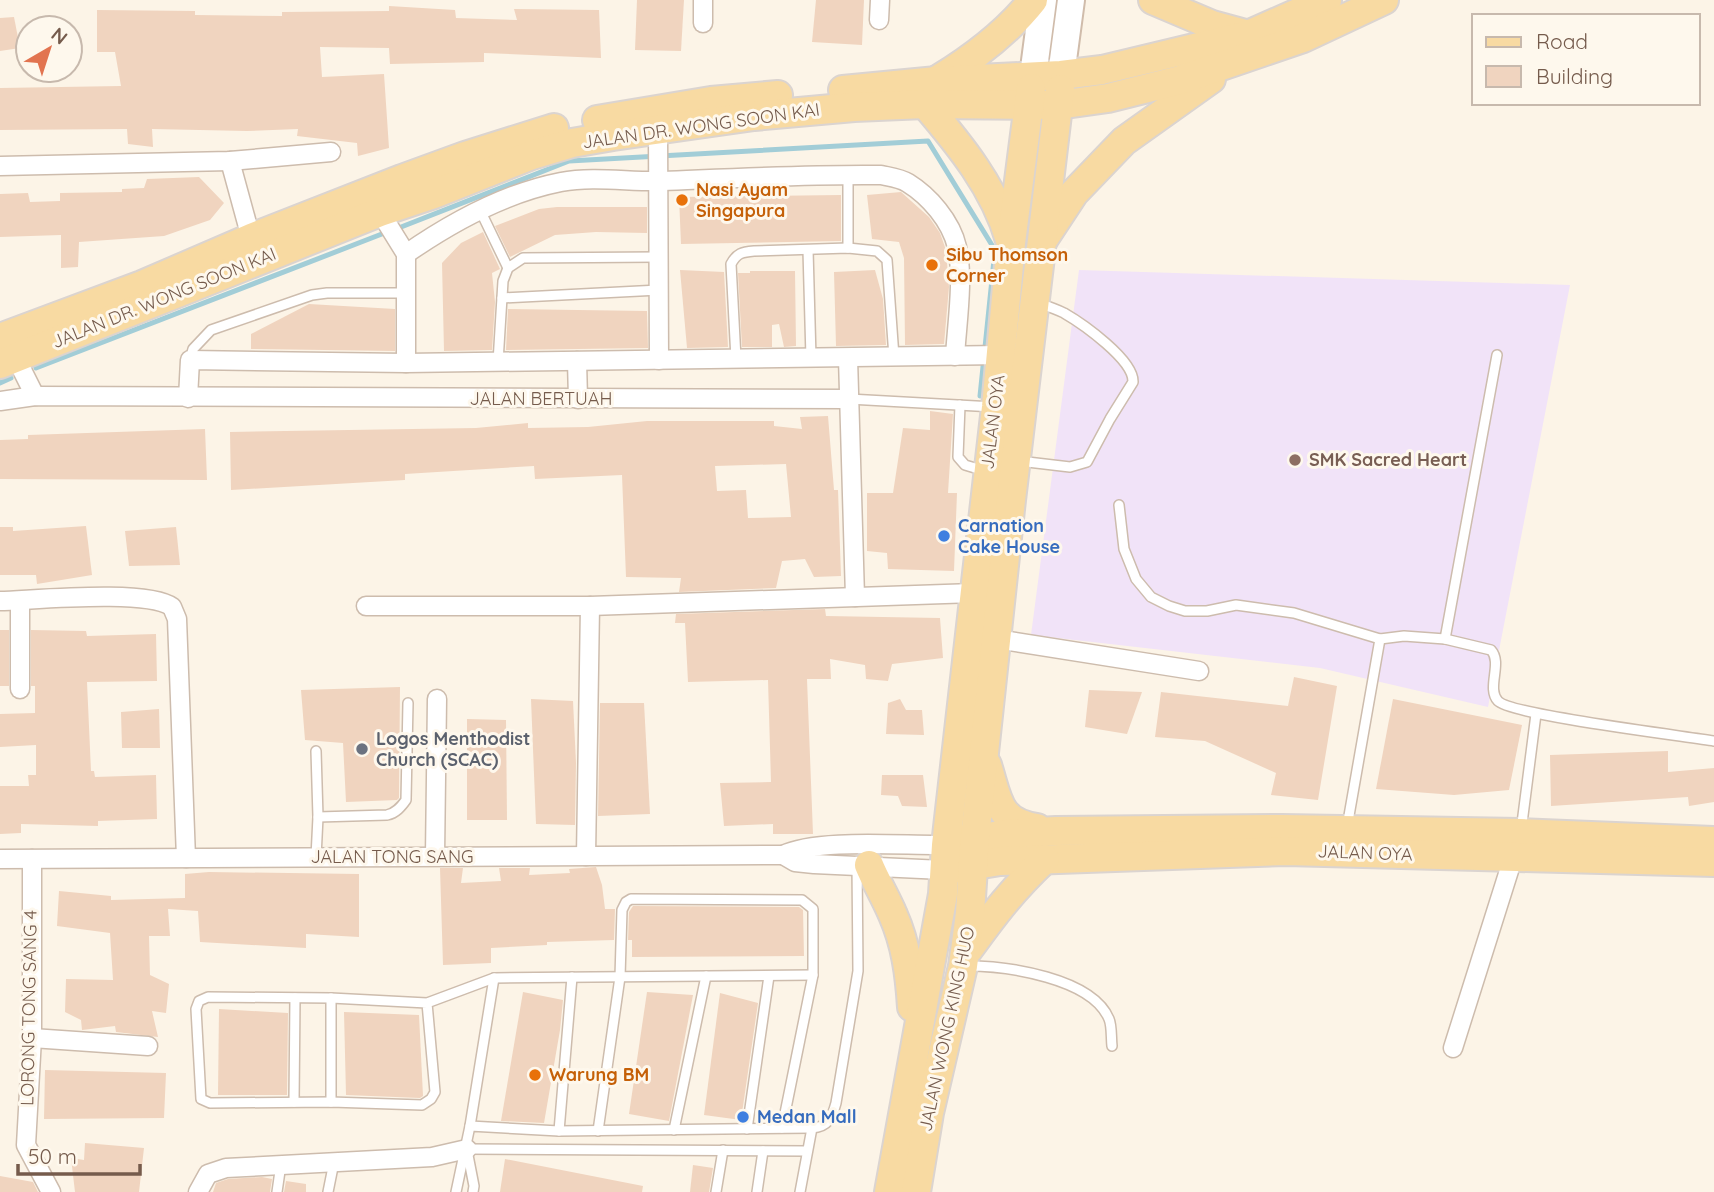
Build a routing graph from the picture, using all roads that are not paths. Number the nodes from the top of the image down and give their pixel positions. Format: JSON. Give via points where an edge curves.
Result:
{"nodes":[{"id":1,"x":703,"y":0,"type":"edge"},
{"id":2,"x":880,"y":0,"type":"edge"},
{"id":3,"x":1033,"y":0,"type":"edge"},
{"id":4,"x":1042,"y":0,"type":"edge"},
{"id":5,"x":1071,"y":0,"type":"edge"},
{"id":6,"x":1153,"y":0,"type":"edge"},
{"id":7,"x":1327,"y":0,"type":"edge"},
{"id":8,"x":1384,"y":0,"type":"edge"},
{"id":9,"x":879,"y":20,"type":"dead end"},
{"id":10,"x":703,"y":23,"type":"dead end"},
{"id":11,"x":1248,"y":35,"type":"junction"},
{"id":12,"x":1237,"y":61,"type":"junction"},
{"id":13,"x":1061,"y":75,"type":"junction"},
{"id":14,"x":1033,"y":76,"type":"junction"},
{"id":15,"x":931,"y":92,"type":"junction"},
{"id":16,"x":1029,"y":105,"type":"junction"},
{"id":17,"x":1058,"y":105,"type":"junction"},
{"id":18,"x":658,"y":140,"type":"junction"},
{"id":19,"x":331,"y":152,"type":"dead end"},
{"id":20,"x":230,"y":161,"type":"junction"},
{"id":21,"x":0,"y":166,"type":"edge"},
{"id":22,"x":848,"y":174,"type":"junction"},
{"id":23,"x":658,"y":175,"type":"junction"},
{"id":24,"x":480,"y":210,"type":"junction"},
{"id":25,"x":384,"y":218,"type":"junction"},
{"id":26,"x":251,"y":238,"type":"junction"},
{"id":27,"x":1011,"y":243,"type":"junction"},
{"id":28,"x":1039,"y":245,"type":"junction"},
{"id":29,"x":848,"y":248,"type":"junction"},
{"id":30,"x":404,"y":249,"type":"junction"},
{"id":31,"x":808,"y":250,"type":"junction"},
{"id":32,"x":658,"y":257,"type":"junction"},
{"id":33,"x":508,"y":268,"type":"junction"},
{"id":34,"x":659,"y":290,"type":"junction"},
{"id":35,"x":406,"y":293,"type":"junction"},
{"id":36,"x":502,"y":298,"type":"junction"},
{"id":37,"x":1034,"y":300,"type":"junction"},
{"id":38,"x":5,"y":353,"type":"edge"},
{"id":39,"x":1497,"y":355,"type":"dead end"},
{"id":40,"x":980,"y":356,"type":"junction"},
{"id":41,"x":894,"y":357,"type":"junction"},
{"id":42,"x":811,"y":358,"type":"junction"},
{"id":43,"x":848,"y":358,"type":"junction"},
{"id":44,"x":736,"y":359,"type":"junction"},
{"id":45,"x":190,"y":360,"type":"junction"},
{"id":46,"x":659,"y":360,"type":"junction"},
{"id":47,"x":577,"y":361,"type":"junction"},
{"id":48,"x":498,"y":362,"type":"junction"},
{"id":49,"x":406,"y":363,"type":"junction"},
{"id":50,"x":35,"y":396,"type":"junction"},
{"id":51,"x":188,"y":398,"type":"junction"},
{"id":52,"x":578,"y":399,"type":"junction"},
{"id":53,"x":849,"y":399,"type":"junction"},
{"id":54,"x":0,"y":401,"type":"edge"},
{"id":55,"x":960,"y":405,"type":"junction"},
{"id":56,"x":996,"y":407,"type":"junction"},
{"id":57,"x":1016,"y":460,"type":"junction"},
{"id":58,"x":987,"y":471,"type":"junction"},
{"id":59,"x":1119,"y":505,"type":"dead end"},
{"id":60,"x":974,"y":593,"type":"junction"},
{"id":61,"x":855,"y":597,"type":"junction"},
{"id":62,"x":0,"y":601,"type":"edge"},
{"id":63,"x":20,"y":601,"type":"junction"},
{"id":64,"x":366,"y":606,"type":"dead end"},
{"id":65,"x":590,"y":606,"type":"junction"},
{"id":66,"x":996,"y":639,"type":"junction"},
{"id":67,"x":1380,"y":639,"type":"junction"},
{"id":68,"x":1445,"y":639,"type":"junction"},
{"id":69,"x":1199,"y":671,"type":"dead end"},
{"id":70,"x":20,"y":690,"type":"dead end"},
{"id":71,"x":437,"y":699,"type":"dead end"},
{"id":72,"x":408,"y":703,"type":"dead end"},
{"id":73,"x":1536,"y":714,"type":"junction"},
{"id":74,"x":1714,"y":741,"type":"edge"},
{"id":75,"x":316,"y":751,"type":"dead end"},
{"id":76,"x":984,"y":756,"type":"junction"},
{"id":77,"x":317,"y":817,"type":"junction"},
{"id":78,"x":1347,"y":830,"type":"junction"},
{"id":79,"x":1056,"y":831,"type":"junction"},
{"id":80,"x":975,"y":837,"type":"junction"},
{"id":81,"x":1714,"y":841,"type":"edge"},
{"id":82,"x":1517,"y":845,"type":"junction"},
{"id":83,"x":783,"y":855,"type":"junction"},
{"id":84,"x":435,"y":856,"type":"junction"},
{"id":85,"x":586,"y":856,"type":"junction"},
{"id":86,"x":316,"y":857,"type":"junction"},
{"id":87,"x":186,"y":858,"type":"junction"},
{"id":88,"x":945,"y":858,"type":"junction"},
{"id":89,"x":0,"y":859,"type":"edge"},
{"id":90,"x":32,"y":859,"type":"junction"},
{"id":91,"x":1045,"y":859,"type":"junction"},
{"id":92,"x":1714,"y":862,"type":"edge"},
{"id":93,"x":863,"y":865,"type":"junction"},
{"id":94,"x":974,"y":865,"type":"junction"},
{"id":95,"x":964,"y":960,"type":"junction"},
{"id":96,"x":813,"y":975,"type":"junction"},
{"id":97,"x":706,"y":976,"type":"junction"},
{"id":98,"x":769,"y":976,"type":"junction"},
{"id":99,"x":572,"y":977,"type":"junction"},
{"id":100,"x":620,"y":977,"type":"junction"},
{"id":101,"x":494,"y":978,"type":"junction"},
{"id":102,"x":295,"y":998,"type":"junction"},
{"id":103,"x":331,"y":998,"type":"junction"},
{"id":104,"x":427,"y":1003,"type":"junction"},
{"id":105,"x":32,"y":1038,"type":"junction"},
{"id":106,"x":915,"y":1041,"type":"junction"},
{"id":107,"x":1112,"y":1045,"type":"dead end"},
{"id":108,"x":148,"y":1046,"type":"dead end"},
{"id":109,"x":1453,"y":1048,"type":"dead end"},
{"id":110,"x":294,"y":1102,"type":"junction"},
{"id":111,"x":331,"y":1102,"type":"junction"},
{"id":112,"x":470,"y":1126,"type":"junction"},
{"id":113,"x":782,"y":1128,"type":"junction"},
{"id":114,"x":812,"y":1128,"type":"junction"},
{"id":115,"x":674,"y":1129,"type":"junction"},
{"id":116,"x":747,"y":1129,"type":"junction"},
{"id":117,"x":598,"y":1130,"type":"junction"},
{"id":118,"x":559,"y":1131,"type":"junction"},
{"id":119,"x":467,"y":1149,"type":"junction"},
{"id":120,"x":723,"y":1150,"type":"junction"},
{"id":121,"x":764,"y":1151,"type":"junction"},
{"id":122,"x":807,"y":1151,"type":"junction"},
{"id":123,"x":334,"y":1162,"type":"junction"},
{"id":124,"x":281,"y":1164,"type":"junction"},
{"id":125,"x":51,"y":1192,"type":"edge"},
{"id":126,"x":198,"y":1192,"type":"edge"},
{"id":127,"x":277,"y":1192,"type":"edge"},
{"id":128,"x":328,"y":1192,"type":"edge"},
{"id":129,"x":456,"y":1192,"type":"edge"},
{"id":130,"x":473,"y":1192,"type":"edge"},
{"id":131,"x":716,"y":1192,"type":"edge"},
{"id":132,"x":757,"y":1192,"type":"edge"},
{"id":133,"x":800,"y":1192,"type":"edge"},
{"id":134,"x":889,"y":1192,"type":"edge"},
{"id":135,"x":916,"y":1192,"type":"edge"}],
"edges":[{"from":1,"to":10,"type":"street"},
{"from":2,"to":9,"type":"street"},
{"from":3,"to":15,"type":"main road","via":[[1013,25]]},
{"from":4,"to":14,"type":"main road","name":"JALAN OYA"},
{"from":5,"to":13,"type":"main road","name":"JALAN OYA"},
{"from":6,"to":11,"type":"main road"},
{"from":7,"to":11,"type":"main road","name":"JALAN DR. WONG SOON KAI"},
{"from":8,"to":12,"type":"main road","name":"JALAN DR. WONG SOON KAI","via":[[1303,38]]},
{"from":11,"to":13,"type":"main road","name":"JALAN DR. WONG SOON KAI","via":[[1102,70]]},
{"from":12,"to":17,"type":"main road","name":"JALAN DR. WONG SOON KAI","via":[[1108,98]]},
{"from":12,"to":28,"type":"main road","via":[[1124,141],[1074,193]]},
{"from":13,"to":14,"type":"main road","name":"JALAN DR. WONG SOON KAI"},
{"from":13,"to":17,"type":"main road","name":"JALAN OYA"},
{"from":14,"to":15,"type":"main road","name":"JALAN DR. WONG SOON KAI"},
{"from":14,"to":16,"type":"main road","name":"JALAN OYA"},
{"from":15,"to":16,"type":"main road","name":"JALAN DR. WONG SOON KAI"},
{"from":15,"to":18,"type":"main road","name":"JALAN DR. WONG SOON KAI","via":[[854,107],[754,116]]},
{"from":15,"to":26,"type":"main road","name":"JALAN DR. WONG SOON KAI","via":[[710,101],[553,128],[452,160]]},
{"from":15,"to":27,"type":"main road","via":[[1003,214]]},
{"from":16,"to":17,"type":"main road","name":"JALAN DR. WONG SOON KAI"},
{"from":16,"to":27,"type":"main road","name":"JALAN OYA"},
{"from":17,"to":28,"type":"main road","name":"JALAN OYA"},
{"from":18,"to":23,"type":"street"},
{"from":18,"to":25,"type":"main road","name":"JALAN DR. WONG SOON KAI","via":[[572,143],[434,194]]},
{"from":19,"to":20,"type":"street"},
{"from":20,"to":21,"type":"street"},
{"from":20,"to":26,"type":"street"},
{"from":22,"to":23,"type":"street"},
{"from":22,"to":29,"type":"lane"},
{"from":22,"to":40,"type":"street","via":[[905,181],[929,200],[947,223],[957,245]]},
{"from":23,"to":24,"type":"street","via":[[558,183]]},
{"from":23,"to":32,"type":"street"},
{"from":24,"to":30,"type":"street"},
{"from":24,"to":33,"type":"lane"},
{"from":25,"to":30,"type":"street"},
{"from":25,"to":38,"type":"main road","name":"JALAN DR. WONG SOON KAI"},
{"from":26,"to":38,"type":"main road","name":"JALAN DR. WONG SOON KAI","via":[[142,285]]},
{"from":27,"to":40,"type":"main road","name":"JALAN OYA"},
{"from":28,"to":37,"type":"main road","name":"JALAN OYA"},
{"from":29,"to":31,"type":"lane"},
{"from":29,"to":41,"type":"lane","via":[[877,251],[887,260]]},
{"from":30,"to":35,"type":"street"},
{"from":31,"to":42,"type":"lane"},
{"from":31,"to":44,"type":"lane","via":[[754,250],[735,256]]},
{"from":32,"to":33,"type":"lane","via":[[523,258]]},
{"from":32,"to":34,"type":"street"},
{"from":33,"to":36,"type":"lane"},
{"from":34,"to":36,"type":"lane"},
{"from":34,"to":46,"type":"street"},
{"from":35,"to":45,"type":"lane","via":[[312,295],[211,330],[193,349]]},
{"from":35,"to":49,"type":"street"},
{"from":36,"to":48,"type":"lane"},
{"from":37,"to":57,"type":"main road","name":"JALAN OYA"},
{"from":37,"to":57,"type":"lane","via":[[1091,331],[1131,369],[1133,382],[1087,462],[1070,467]]},
{"from":38,"to":50,"type":"street"},
{"from":39,"to":68,"type":"lane"},
{"from":40,"to":41,"type":"street"},
{"from":40,"to":56,"type":"main road","name":"JALAN OYA"},
{"from":41,"to":43,"type":"street"},
{"from":42,"to":43,"type":"street"},
{"from":42,"to":44,"type":"street"},
{"from":43,"to":53,"type":"street"},
{"from":44,"to":46,"type":"street"},
{"from":45,"to":49,"type":"street"},
{"from":45,"to":51,"type":"street"},
{"from":46,"to":47,"type":"street"},
{"from":47,"to":48,"type":"street"},
{"from":47,"to":52,"type":"street"},
{"from":48,"to":49,"type":"street"},
{"from":50,"to":51,"type":"street","name":"JALAN BERTUAH"},
{"from":50,"to":54,"type":"street","name":"JALAN BERTUAH"},
{"from":51,"to":52,"type":"street","name":"JALAN BERTUAH"},
{"from":52,"to":53,"type":"street","name":"JALAN BERTUAH"},
{"from":53,"to":55,"type":"lane"},
{"from":53,"to":61,"type":"street"},
{"from":55,"to":56,"type":"lane"},
{"from":55,"to":58,"type":"lane","via":[[958,457],[965,465]]},
{"from":56,"to":58,"type":"main road","name":"JALAN OYA"},
{"from":57,"to":66,"type":"main road","name":"JALAN OYA"},
{"from":58,"to":60,"type":"main road","name":"JALAN OYA"},
{"from":59,"to":67,"type":"lane","via":[[1124,549],[1136,579],[1150,597],[1185,611],[1236,605],[1294,613]]},
{"from":60,"to":61,"type":"street"},
{"from":60,"to":88,"type":"main road","name":"JALAN OYA"},
{"from":61,"to":65,"type":"street"},
{"from":62,"to":63,"type":"street"},
{"from":63,"to":70,"type":"street"},
{"from":63,"to":87,"type":"street","via":[[157,599],[173,607]]},
{"from":64,"to":65,"type":"street"},
{"from":65,"to":85,"type":"street"},
{"from":66,"to":69,"type":"street"},
{"from":66,"to":76,"type":"main road","name":"JALAN OYA"},
{"from":67,"to":68,"type":"lane"},
{"from":67,"to":78,"type":"lane"},
{"from":68,"to":73,"type":"lane","via":[[1491,650],[1496,661],[1494,696],[1500,704]]},
{"from":71,"to":84,"type":"street"},
{"from":72,"to":77,"type":"lane","via":[[406,800],[387,815]]},
{"from":73,"to":74,"type":"lane"},
{"from":73,"to":82,"type":"lane"},
{"from":75,"to":77,"type":"lane"},
{"from":76,"to":79,"type":"main road","via":[[1007,817],[1023,826]]},
{"from":76,"to":80,"type":"main road","name":"JALAN OYA"},
{"from":77,"to":86,"type":"lane"},
{"from":78,"to":79,"type":"main road","name":"JALAN OYA"},
{"from":78,"to":82,"type":"main road","name":"JALAN OYA"},
{"from":79,"to":80,"type":"main road","name":"JALAN OYA"},
{"from":80,"to":88,"type":"main road","name":"JALAN OYA"},
{"from":80,"to":94,"type":"main road","name":"JALAN OYA"},
{"from":81,"to":82,"type":"main road","name":"JALAN OYA"},
{"from":82,"to":91,"type":"main road","name":"JALAN OYA"},
{"from":82,"to":92,"type":"main road","name":"JALAN OYA","via":[[1617,858]]},
{"from":82,"to":109,"type":"street"},
{"from":83,"to":85,"type":"street","name":"JALAN TONG SANG"},
{"from":83,"to":88,"type":"street","name":"JALAN TONG SANG","via":[[824,846]]},
{"from":83,"to":93,"type":"street","name":"JALAN TONG SANG","via":[[795,862]]},
{"from":84,"to":85,"type":"street","name":"JALAN TONG SANG"},
{"from":84,"to":86,"type":"street","name":"JALAN TONG SANG"},
{"from":86,"to":87,"type":"street","name":"JALAN TONG SANG"},
{"from":87,"to":90,"type":"street","name":"JALAN TONG SANG"},
{"from":88,"to":93,"type":"street","name":"JALAN TONG SANG"},
{"from":88,"to":94,"type":"main road","name":"JALAN OYA"},
{"from":88,"to":106,"type":"main road","name":"JALAN WONG KING HUO","via":[[943,894]]},
{"from":89,"to":90,"type":"street","name":"JALAN TONG SANG"},
{"from":90,"to":105,"type":"street","name":"LORONG TONG SANG 4"},
{"from":91,"to":94,"type":"main road","name":"JALAN OYA"},
{"from":91,"to":95,"type":"main road","via":[[1001,903]]},
{"from":93,"to":106,"type":"main road","via":[[893,915],[905,953]]},
{"from":93,"to":114,"type":"lane","via":[[858,971],[836,1103],[828,1122]]},
{"from":94,"to":95,"type":"main road","name":"JALAN WONG KING HUO"},
{"from":95,"to":107,"type":"lane","via":[[1083,992],[1095,999],[1110,1019]]},
{"from":95,"to":135,"type":"main road","name":"JALAN WONG KING HUO"},
{"from":96,"to":98,"type":"lane"},
{"from":96,"to":100,"type":"lane","via":[[815,914],[802,900],[631,899],[622,910]]},
{"from":96,"to":113,"type":"lane"},
{"from":97,"to":98,"type":"lane"},
{"from":97,"to":100,"type":"lane"},
{"from":97,"to":115,"type":"lane"},
{"from":98,"to":116,"type":"lane"},
{"from":99,"to":100,"type":"lane"},
{"from":99,"to":101,"type":"lane"},
{"from":99,"to":118,"type":"lane"},
{"from":100,"to":117,"type":"lane"},
{"from":101,"to":104,"type":"lane"},
{"from":101,"to":112,"type":"lane"},
{"from":102,"to":103,"type":"lane"},
{"from":102,"to":110,"type":"lane"},
{"from":102,"to":110,"type":"lane","via":[[208,997],[199,1001],[196,1009],[201,1099],[210,1103]]},
{"from":103,"to":104,"type":"lane"},
{"from":103,"to":111,"type":"lane"},
{"from":104,"to":111,"type":"lane","via":[[435,1092],[431,1099],[422,1105]]},
{"from":105,"to":108,"type":"street"},
{"from":105,"to":125,"type":"street","name":"LORONG TONG SANG 4","via":[[26,1145]]},
{"from":106,"to":134,"type":"main road","name":"JALAN WONG KING HUO"},
{"from":110,"to":111,"type":"lane"},
{"from":112,"to":118,"type":"lane"},
{"from":112,"to":119,"type":"lane"},
{"from":113,"to":114,"type":"lane"},
{"from":113,"to":116,"type":"lane"},
{"from":114,"to":122,"type":"lane"},
{"from":115,"to":116,"type":"lane"},
{"from":115,"to":117,"type":"lane"},
{"from":117,"to":118,"type":"lane"},
{"from":119,"to":120,"type":"lane"},
{"from":119,"to":123,"type":"street","via":[[432,1157]]},
{"from":119,"to":129,"type":"lane"},
{"from":119,"to":130,"type":"lane"},
{"from":120,"to":121,"type":"lane"},
{"from":120,"to":131,"type":"lane"},
{"from":121,"to":122,"type":"lane"},
{"from":121,"to":132,"type":"lane"},
{"from":122,"to":133,"type":"lane"},
{"from":123,"to":124,"type":"street"},
{"from":123,"to":128,"type":"lane"},
{"from":124,"to":126,"type":"street","via":[[215,1170]]},
{"from":124,"to":127,"type":"lane"}]}
